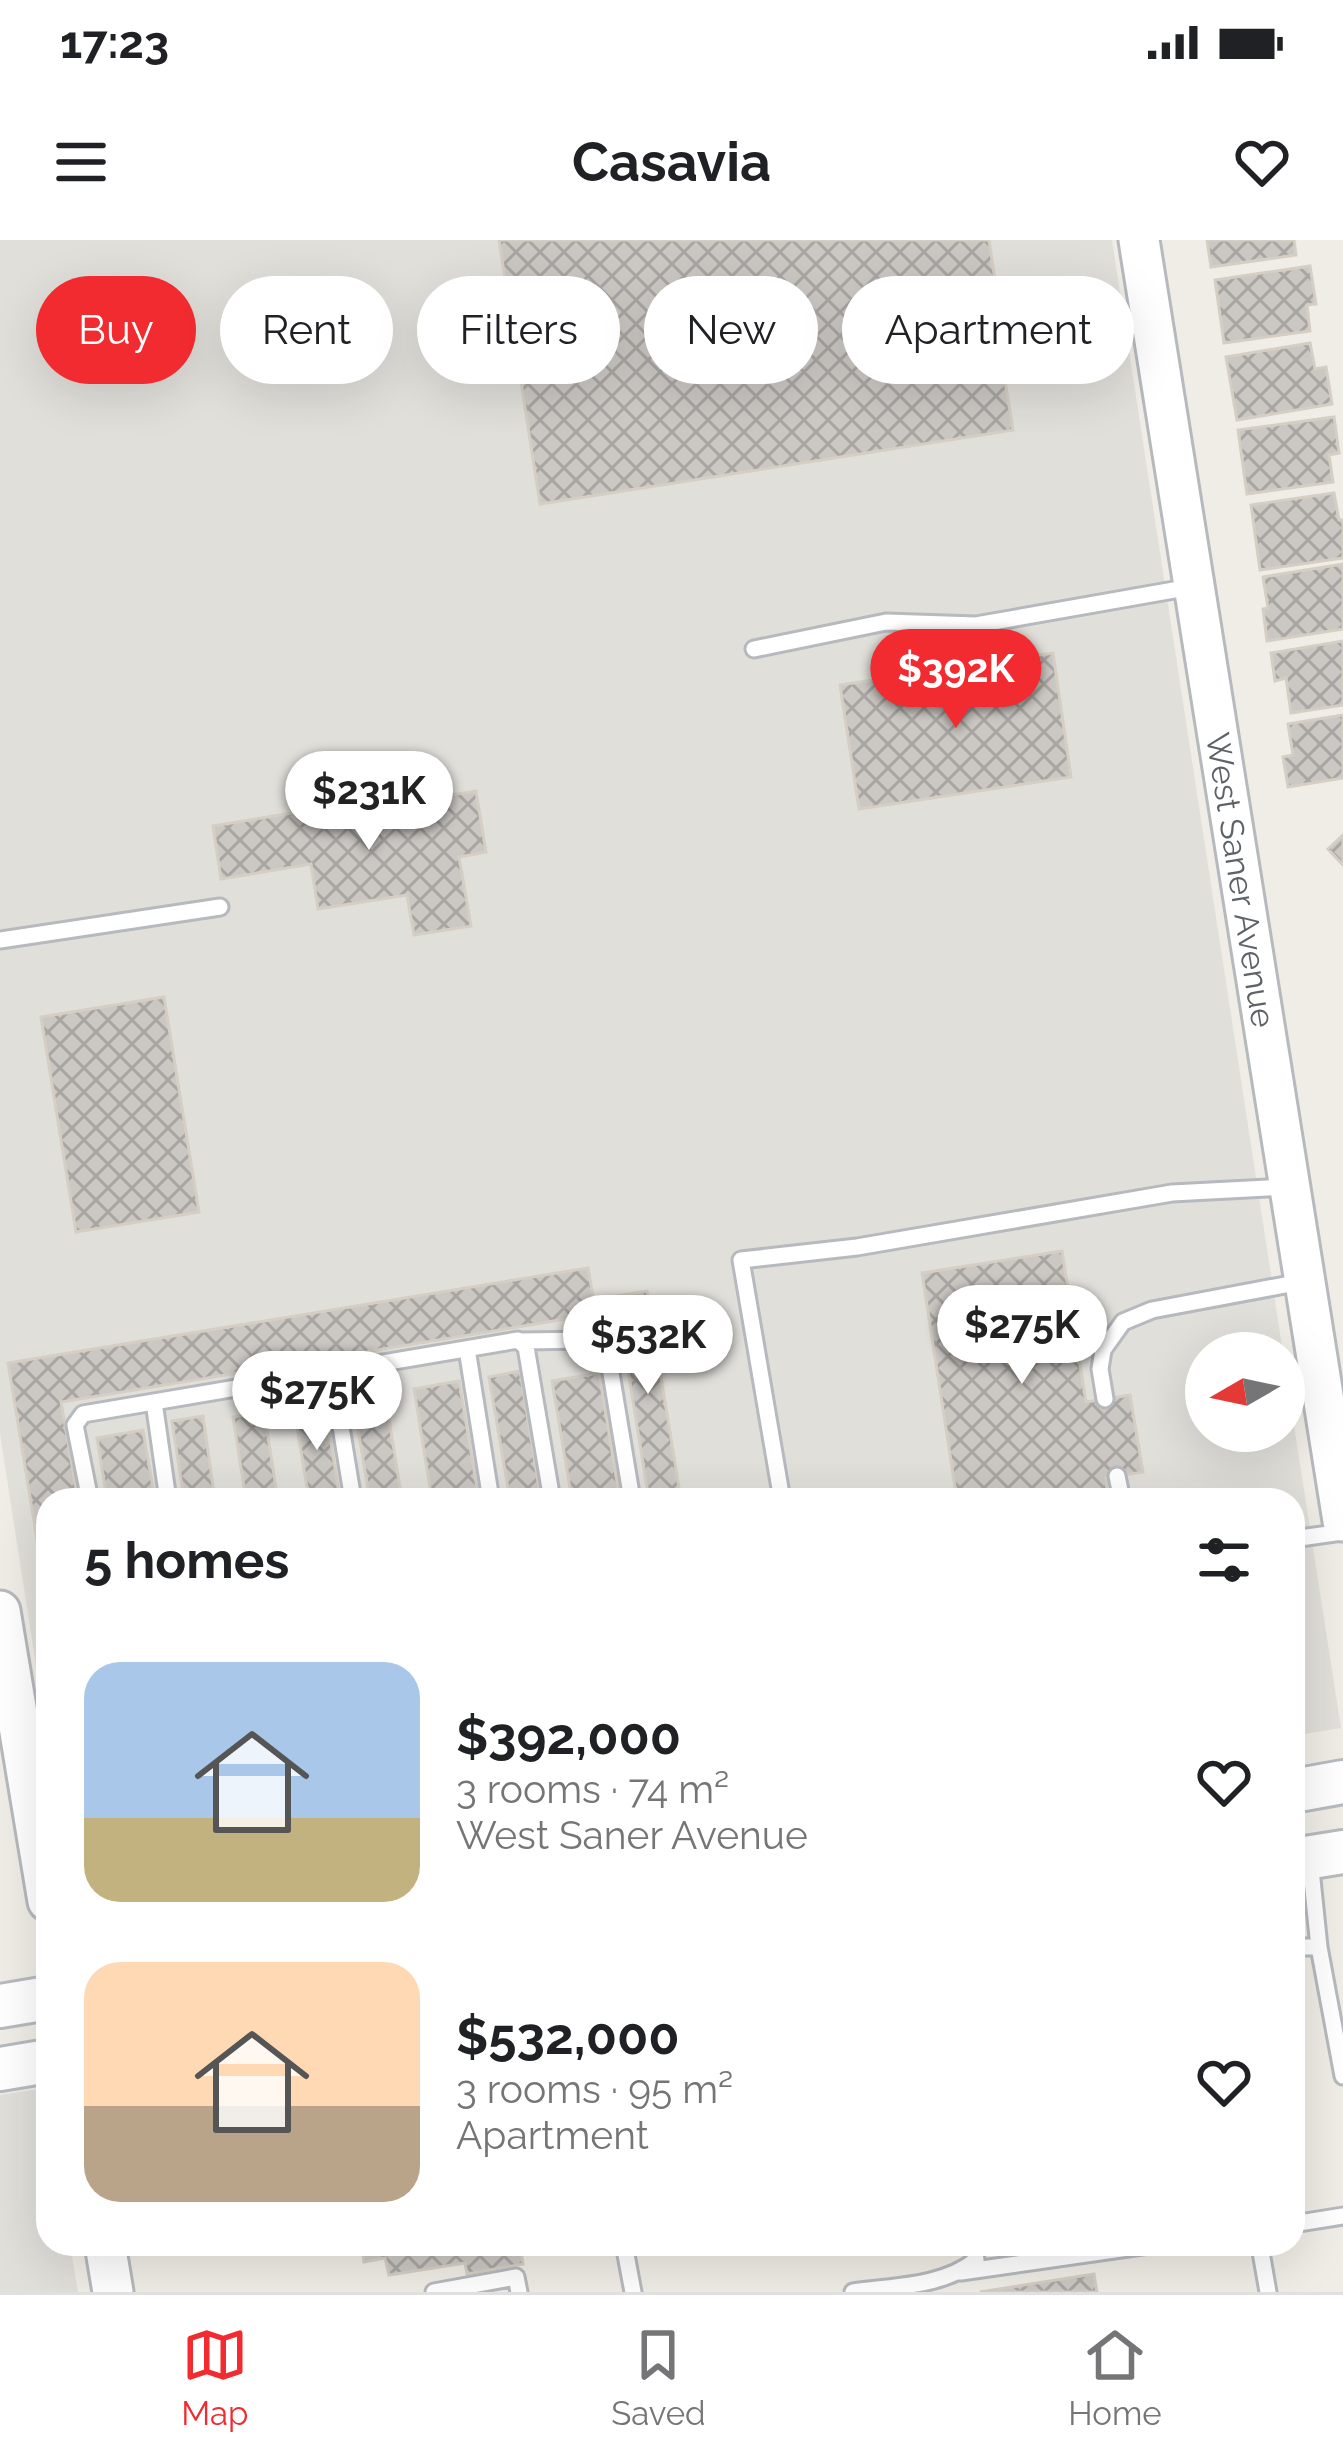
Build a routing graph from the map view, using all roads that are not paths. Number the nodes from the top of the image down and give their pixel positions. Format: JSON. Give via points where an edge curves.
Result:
{"nodes":[{"id":1,"x":1139,"y":240,"type":"edge"},
{"id":2,"x":1194,"y":586,"type":"junction"},
{"id":3,"x":754,"y":649,"type":"dead end"},
{"id":4,"x":220,"y":907,"type":"dead end"},
{"id":5,"x":0,"y":940,"type":"edge"},
{"id":6,"x":1289,"y":1187,"type":"junction"},
{"id":7,"x":1304,"y":1282,"type":"junction"},
{"id":8,"x":522,"y":1342,"type":"junction"},
{"id":9,"x":467,"y":1349,"type":"junction"},
{"id":10,"x":332,"y":1372,"type":"junction"},
{"id":11,"x":1105,"y":1399,"type":"dead end"},
{"id":12,"x":154,"y":1402,"type":"junction"},
{"id":13,"x":1117,"y":1476,"type":"dead end"},
{"id":14,"x":88,"y":1488,"type":"edge"},
{"id":15,"x":167,"y":1488,"type":"edge"},
{"id":16,"x":351,"y":1488,"type":"edge"},
{"id":17,"x":488,"y":1488,"type":"edge"},
{"id":18,"x":550,"y":1488,"type":"edge"},
{"id":19,"x":630,"y":1488,"type":"edge"},
{"id":20,"x":780,"y":1488,"type":"edge"},
{"id":21,"x":1120,"y":1488,"type":"edge"},
{"id":22,"x":1343,"y":1521,"type":"edge"},
{"id":23,"x":1343,"y":1532,"type":"edge"},
{"id":24,"x":1305,"y":1537,"type":"edge"},
{"id":25,"x":0,"y":1611,"type":"edge"},
{"id":26,"x":1343,"y":1782,"type":"edge"},
{"id":27,"x":1305,"y":1789,"type":"edge"},
{"id":28,"x":36,"y":1803,"type":"edge"},
{"id":29,"x":1315,"y":1857,"type":"edge"},
{"id":30,"x":1305,"y":1947,"type":"edge"},
{"id":31,"x":1319,"y":1947,"type":"junction"},
{"id":32,"x":36,"y":2000,"type":"edge"},
{"id":33,"x":0,"y":2006,"type":"edge"},
{"id":34,"x":36,"y":2063,"type":"edge"},
{"id":35,"x":0,"y":2068,"type":"edge"},
{"id":36,"x":1343,"y":2076,"type":"edge"},
{"id":37,"x":1343,"y":2216,"type":"edge"},
{"id":38,"x":1305,"y":2222,"type":"edge"},
{"id":39,"x":107,"y":2256,"type":"edge"},
{"id":40,"x":626,"y":2256,"type":"edge"},
{"id":41,"x":975,"y":2256,"type":"edge"},
{"id":42,"x":1072,"y":2256,"type":"edge"},
{"id":43,"x":1262,"y":2256,"type":"edge"},
{"id":44,"x":961,"y":2272,"type":"junction"},
{"id":45,"x":113,"y":2292,"type":"edge"},
{"id":46,"x":434,"y":2292,"type":"edge"},
{"id":47,"x":519,"y":2292,"type":"edge"},
{"id":48,"x":633,"y":2292,"type":"edge"},
{"id":49,"x":853,"y":2292,"type":"edge"},
{"id":50,"x":1268,"y":2292,"type":"edge"}],
"edges":[{"from":1,"to":2,"type":"street","name":"West Saner Avenue"},
{"from":2,"to":3,"type":"lane","via":[[976,625],[886,622]]},
{"from":2,"to":6,"type":"street","name":"West Saner Avenue"},
{"from":4,"to":5,"type":"lane"},
{"from":6,"to":7,"type":"street","name":"West Saner Avenue"},
{"from":6,"to":20,"type":"lane","via":[[1172,1193],[741,1260]]},
{"from":7,"to":11,"type":"lane","via":[[1124,1322],[1103,1350]]},
{"from":7,"to":22,"type":"street","name":"West Saner Avenue"},
{"from":8,"to":9,"type":"lane"},
{"from":8,"to":18,"type":"lane"},
{"from":8,"to":19,"type":"lane","via":[[588,1340],[607,1349]]},
{"from":9,"to":10,"type":"lane"},
{"from":9,"to":17,"type":"lane"},
{"from":10,"to":12,"type":"lane"},
{"from":10,"to":16,"type":"lane"},
{"from":12,"to":14,"type":"lane","via":[[77,1418]]},
{"from":12,"to":15,"type":"lane"},
{"from":13,"to":21,"type":"lane"},
{"from":23,"to":24,"type":"lane"},
{"from":25,"to":28,"type":"street"},
{"from":26,"to":27,"type":"main road"},
{"from":29,"to":31,"type":"lane"},
{"from":30,"to":31,"type":"lane"},
{"from":31,"to":36,"type":"lane"},
{"from":32,"to":33,"type":"main road"},
{"from":34,"to":35,"type":"main road"},
{"from":37,"to":38,"type":"lane"},
{"from":39,"to":45,"type":"street"},
{"from":40,"to":48,"type":"lane"},
{"from":41,"to":44,"type":"lane"},
{"from":42,"to":44,"type":"lane"},
{"from":43,"to":50,"type":"lane"},
{"from":44,"to":49,"type":"lane"},
{"from":46,"to":47,"type":"lane","via":[[517,2277]]}]}
